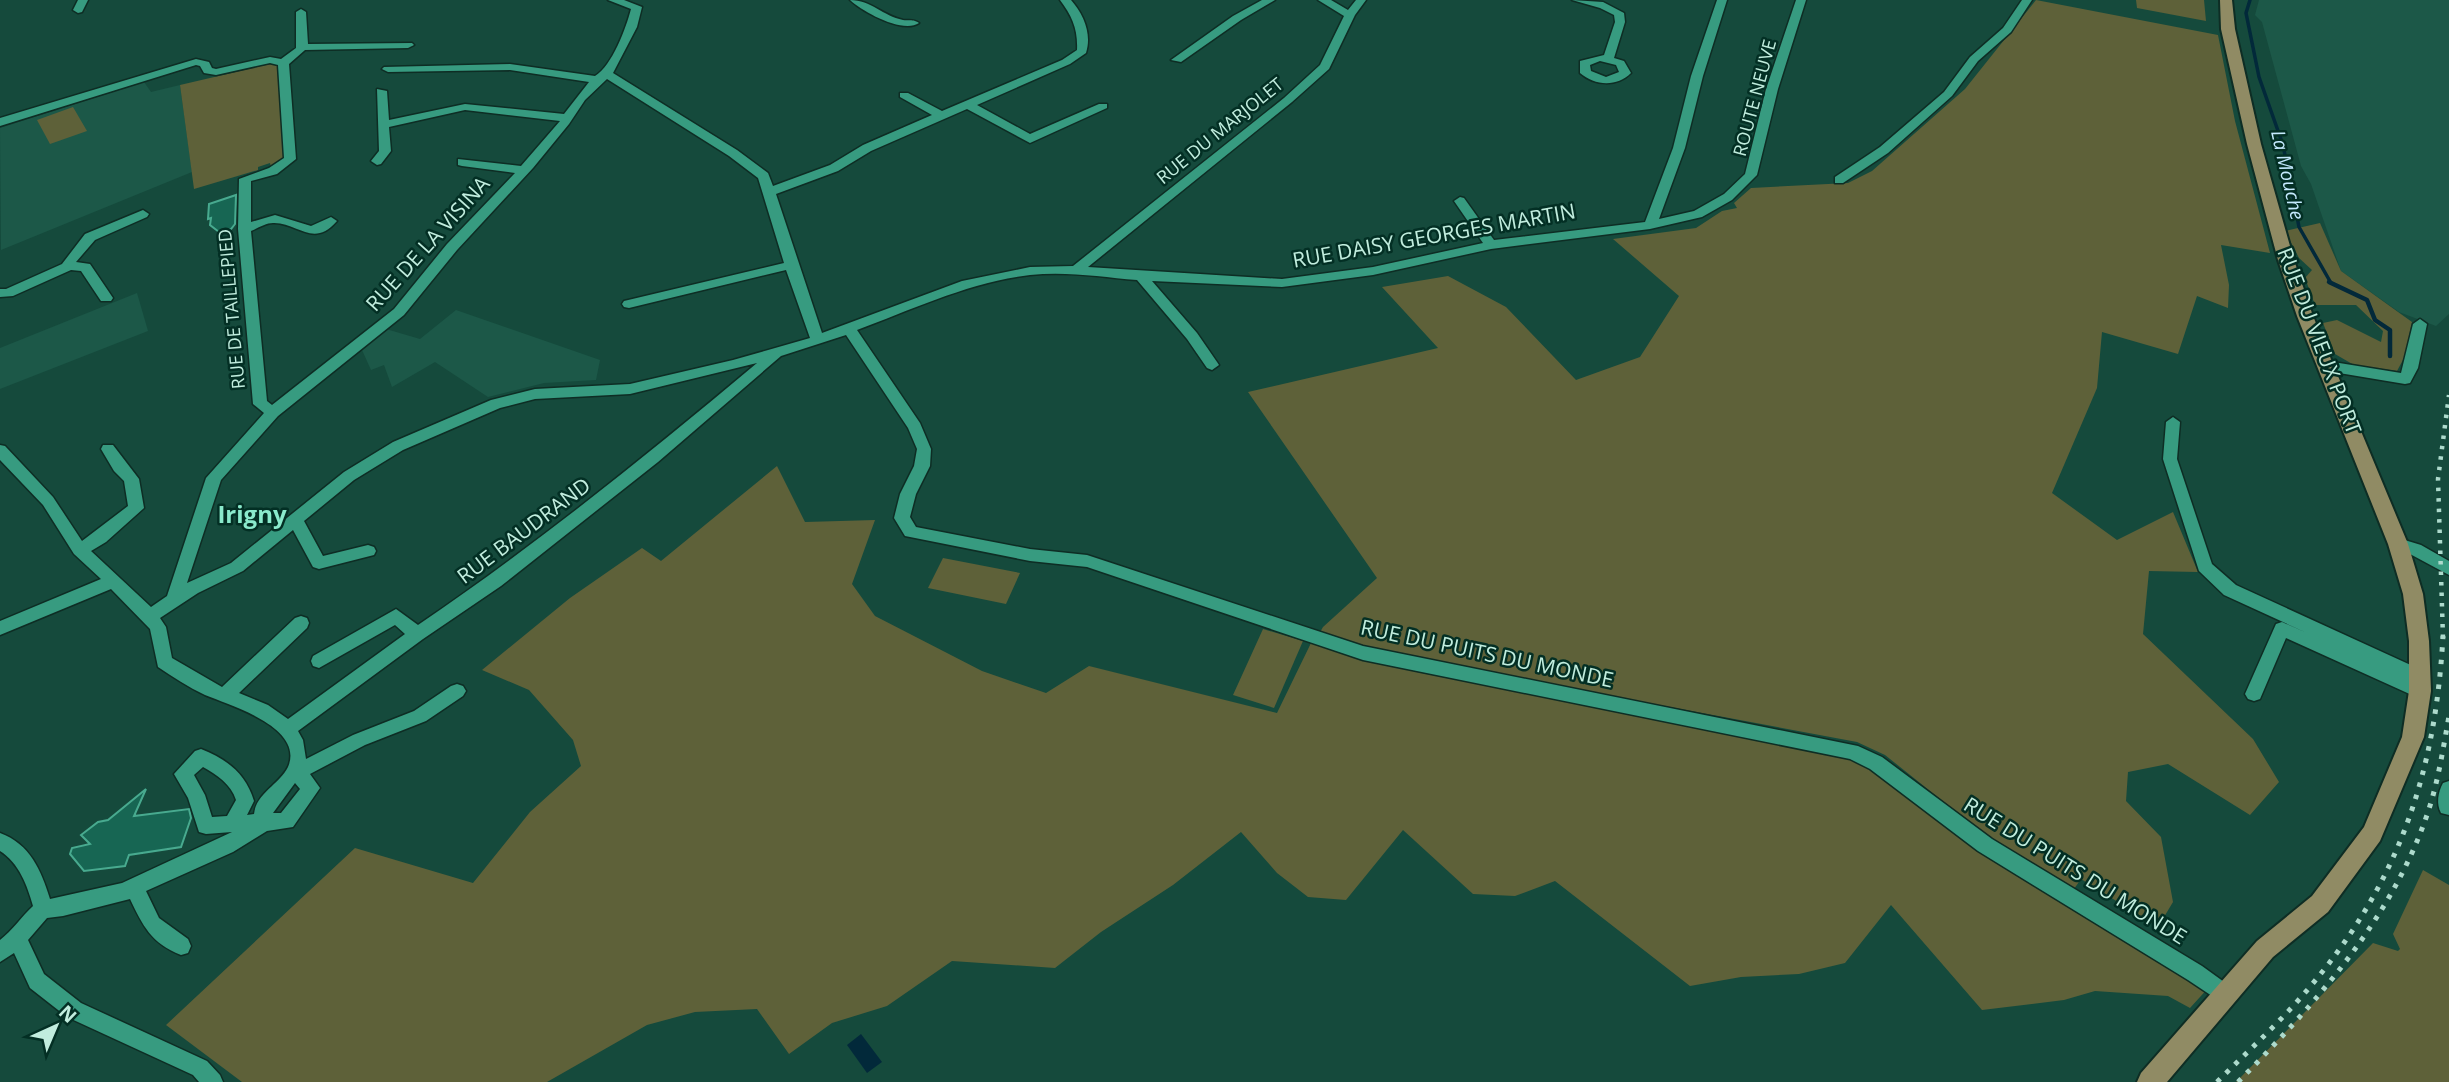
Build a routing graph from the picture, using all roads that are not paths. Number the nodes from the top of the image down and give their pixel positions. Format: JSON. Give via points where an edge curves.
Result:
{"nodes":[{"id":1,"x":613,"y":0,"type":"edge"},
{"id":2,"x":651,"y":0,"type":"edge"},
{"id":3,"x":855,"y":0,"type":"edge"},
{"id":4,"x":1065,"y":0,"type":"edge"},
{"id":5,"x":1269,"y":0,"type":"edge"},
{"id":6,"x":1324,"y":0,"type":"edge"},
{"id":7,"x":1361,"y":0,"type":"edge"},
{"id":8,"x":1577,"y":0,"type":"edge"},
{"id":9,"x":1722,"y":0,"type":"edge"},
{"id":10,"x":1801,"y":0,"type":"edge"},
{"id":11,"x":2027,"y":0,"type":"edge"},
{"id":12,"x":2226,"y":0,"type":"edge"},
{"id":13,"x":637,"y":7,"type":"junction"},
{"id":14,"x":301,"y":12,"type":"dead end"},
{"id":15,"x":1350,"y":15,"type":"junction"},
{"id":16,"x":914,"y":23,"type":"dead end"},
{"id":17,"x":408,"y":45,"type":"dead end"},
{"id":18,"x":303,"y":47,"type":"junction"},
{"id":19,"x":1608,"y":58,"type":"dead end"},
{"id":20,"x":1177,"y":60,"type":"dead end"},
{"id":21,"x":283,"y":63,"type":"junction"},
{"id":22,"x":388,"y":69,"type":"dead end"},
{"id":23,"x":602,"y":77,"type":"junction"},
{"id":24,"x":381,"y":90,"type":"dead end"},
{"id":25,"x":904,"y":95,"type":"dead end"},
{"id":26,"x":967,"y":104,"type":"junction"},
{"id":27,"x":1103,"y":106,"type":"dead end"},
{"id":28,"x":942,"y":116,"type":"junction"},
{"id":29,"x":566,"y":118,"type":"junction"},
{"id":30,"x":0,"y":122,"type":"edge"},
{"id":31,"x":383,"y":125,"type":"junction"},
{"id":32,"x":377,"y":160,"type":"dead end"},
{"id":33,"x":462,"y":162,"type":"dead end"},
{"id":34,"x":524,"y":170,"type":"junction"},
{"id":35,"x":1839,"y":180,"type":"dead end"},
{"id":36,"x":770,"y":192,"type":"junction"},
{"id":37,"x":1460,"y":201,"type":"dead end"},
{"id":38,"x":143,"y":214,"type":"dead end"},
{"id":39,"x":331,"y":221,"type":"dead end"},
{"id":40,"x":1650,"y":225,"type":"junction"},
{"id":41,"x":243,"y":229,"type":"junction"},
{"id":42,"x":1491,"y":245,"type":"junction"},
{"id":43,"x":791,"y":265,"type":"junction"},
{"id":44,"x":69,"y":267,"type":"junction"},
{"id":45,"x":1076,"y":270,"type":"junction"},
{"id":46,"x":1140,"y":276,"type":"junction"},
{"id":47,"x":0,"y":293,"type":"edge"},
{"id":48,"x":106,"y":298,"type":"dead end"},
{"id":49,"x":629,"y":304,"type":"dead end"},
{"id":50,"x":2420,"y":324,"type":"dead end"},
{"id":51,"x":849,"y":329,"type":"junction"},
{"id":52,"x":818,"y":340,"type":"junction"},
{"id":53,"x":777,"y":353,"type":"junction"},
{"id":54,"x":733,"y":365,"type":"junction"},
{"id":55,"x":1212,"y":365,"type":"dead end"},
{"id":56,"x":2327,"y":366,"type":"junction"},
{"id":57,"x":740,"y":386,"type":"junction"},
{"id":58,"x":273,"y":412,"type":"junction"},
{"id":59,"x":2174,"y":422,"type":"dead end"},
{"id":60,"x":108,"y":449,"type":"dead end"},
{"id":61,"x":0,"y":450,"type":"edge"},
{"id":62,"x":295,"y":518,"type":"junction"},
{"id":63,"x":2398,"y":544,"type":"junction"},
{"id":64,"x":80,"y":550,"type":"junction"},
{"id":65,"x":368,"y":551,"type":"dead end"},
{"id":66,"x":2449,"y":569,"type":"edge"},
{"id":67,"x":113,"y":581,"type":"junction"},
{"id":68,"x":174,"y":599,"type":"junction"},
{"id":69,"x":150,"y":616,"type":"junction"},
{"id":70,"x":301,"y":623,"type":"dead end"},
{"id":71,"x":0,"y":628,"type":"edge"},
{"id":72,"x":417,"y":634,"type":"junction"},
{"id":73,"x":319,"y":661,"type":"dead end"},
{"id":74,"x":2420,"y":684,"type":"junction"},
{"id":75,"x":457,"y":691,"type":"dead end"},
{"id":76,"x":2254,"y":694,"type":"dead end"},
{"id":77,"x":225,"y":695,"type":"junction"},
{"id":78,"x":288,"y":729,"type":"junction"},
{"id":79,"x":296,"y":772,"type":"junction"},
{"id":80,"x":2449,"y":789,"type":"edge"},
{"id":81,"x":2449,"y":807,"type":"edge"},
{"id":82,"x":232,"y":824,"type":"dead end"},
{"id":83,"x":263,"y":824,"type":"junction"},
{"id":84,"x":0,"y":842,"type":"edge"},
{"id":85,"x":135,"y":888,"type":"junction"},
{"id":86,"x":43,"y":909,"type":"junction"},
{"id":87,"x":17,"y":939,"type":"junction"},
{"id":88,"x":181,"y":946,"type":"dead end"},
{"id":89,"x":0,"y":952,"type":"edge"},
{"id":90,"x":2224,"y":994,"type":"junction"},
{"id":91,"x":213,"y":1082,"type":"edge"},
{"id":92,"x":2150,"y":1082,"type":"edge"}],
"edges":[{"from":1,"to":13,"type":"street"},
{"from":2,"to":13,"type":"street"},
{"from":3,"to":16,"type":"street","via":[[900,23]]},
{"from":4,"to":26,"type":"street","via":[[1076,11],[1083,33],[1082,51]]},
{"from":5,"to":20,"type":"street"},
{"from":6,"to":15,"type":"street"},
{"from":7,"to":15,"type":"street","name":"RUE DU MARJOLET"},
{"from":8,"to":19,"type":"street","via":[[1619,13]]},
{"from":9,"to":40,"type":"street","via":[[1679,148]]},
{"from":10,"to":40,"type":"street","name":"ROUTE NEUVE","via":[[1751,174],[1728,197],[1698,214]]},
{"from":11,"to":35,"type":"street","via":[[2007,30],[1974,59],[1948,94],[1884,150]]},
{"from":12,"to":56,"type":"main road","name":"RUE DU VIEUX PORT","via":[[2228,29],[2267,200],[2305,316]]},
{"from":13,"to":23,"type":"street","name":"RUE DE LA VISINA","via":[[632,27]]},
{"from":14,"to":18,"type":"street"},
{"from":15,"to":45,"type":"street","name":"RUE DU MARJOLET","via":[[1325,67]]},
{"from":17,"to":18,"type":"street"},
{"from":18,"to":21,"type":"street","via":[[299,55]]},
{"from":21,"to":30,"type":"street","via":[[270,60],[216,72],[196,62]]},
{"from":21,"to":41,"type":"street","name":"RUE DE TAILLEPIED","via":[[290,159],[273,171],[245,178]]},
{"from":22,"to":23,"type":"street","via":[[510,68]]},
{"from":23,"to":29,"type":"street","name":"RUE DE LA VISINA"},
{"from":23,"to":36,"type":"street","via":[[733,153],[764,176]]},
{"from":24,"to":31,"type":"street"},
{"from":25,"to":28,"type":"street"},
{"from":26,"to":27,"type":"street","via":[[1030,139]]},
{"from":26,"to":28,"type":"street"},
{"from":28,"to":36,"type":"street","via":[[867,148],[834,168]]},
{"from":29,"to":31,"type":"street","via":[[465,107]]},
{"from":29,"to":34,"type":"street","name":"RUE DE LA VISINA"},
{"from":31,"to":32,"type":"street","via":[[385,151]]},
{"from":33,"to":34,"type":"street"},
{"from":34,"to":58,"type":"street","name":"RUE DE LA VISINA","via":[[399,312]]},
{"from":36,"to":43,"type":"street"},
{"from":37,"to":42,"type":"street"},
{"from":38,"to":44,"type":"street","via":[[90,237]]},
{"from":39,"to":41,"type":"street","via":[[315,232],[272,219]]},
{"from":40,"to":42,"type":"street","name":"RUE DAISY GEORGES MARTIN"},
{"from":41,"to":58,"type":"street","name":"RUE DE TAILLEPIED","via":[[260,404]]},
{"from":42,"to":46,"type":"street","name":"RUE DAISY GEORGES MARTIN","via":[[1373,271],[1282,283]]},
{"from":43,"to":49,"type":"street"},
{"from":43,"to":52,"type":"street"},
{"from":44,"to":47,"type":"street"},
{"from":44,"to":48,"type":"street","via":[[85,267]]},
{"from":45,"to":46,"type":"street","name":"RUE DAISY GEORGES MARTIN"},
{"from":45,"to":51,"type":"street","name":"RUE DAISY GEORGES MARTIN","via":[[1030,271],[962,285]]},
{"from":46,"to":55,"type":"street"},
{"from":50,"to":56,"type":"street","via":[[2405,379]]},
{"from":51,"to":52,"type":"street","name":"RUE DAISY GEORGES MARTIN"},
{"from":51,"to":90,"type":"street","name":"RUE DU PUITS DU MONDE","via":[[915,427],[924,449],[902,518],[911,532],[1087,561],[1363,653],[1852,752],[1876,763],[1985,845]]},
{"from":52,"to":53,"type":"street","name":"RUE DAISY GEORGES MARTIN"},
{"from":53,"to":54,"type":"street","name":"RUE DAISY GEORGES MARTIN"},
{"from":53,"to":57,"type":"street","name":"RUE BAUDRAND"},
{"from":54,"to":57,"type":"street"},
{"from":54,"to":62,"type":"street","name":"RUE DAISY GEORGES MARTIN","via":[[630,389],[535,394],[496,404],[398,446]]},
{"from":56,"to":63,"type":"main road","name":"RUE DU VIEUX PORT"},
{"from":57,"to":72,"type":"street","name":"RUE BAUDRAND","via":[[495,581]]},
{"from":58,"to":68,"type":"street","name":"RUE DE LA VISINA","via":[[214,478]]},
{"from":59,"to":74,"type":"street","via":[[2170,459],[2205,567],[2230,590]]},
{"from":60,"to":64,"type":"street","via":[[131,479],[136,508]]},
{"from":61,"to":64,"type":"street","via":[[48,501]]},
{"from":62,"to":65,"type":"street","via":[[319,563]]},
{"from":62,"to":68,"type":"street","name":"RUE DAISY GEORGES MARTIN","via":[[237,567]]},
{"from":63,"to":66,"type":"street"},
{"from":63,"to":74,"type":"main road","name":"RUE DU VIEUX PORT","via":[[2413,594]]},
{"from":64,"to":67,"type":"street"},
{"from":67,"to":69,"type":"street"},
{"from":67,"to":71,"type":"street"},
{"from":68,"to":69,"type":"street","name":"RUE DAISY GEORGES MARTIN"},
{"from":69,"to":77,"type":"street","via":[[158,627],[164,662]]},
{"from":70,"to":77,"type":"street"},
{"from":72,"to":73,"type":"street","via":[[396,616]]},
{"from":72,"to":78,"type":"street","name":"RUE BAUDRAND"},
{"from":74,"to":76,"type":"street","via":[[2282,629]]},
{"from":74,"to":90,"type":"main road","name":"RUE DU VIEUX PORT","via":[[2413,737],[2372,834],[2320,904],[2265,949]]},
{"from":75,"to":79,"type":"street","via":[[420,716]]},
{"from":77,"to":78,"type":"street","via":[[261,709]]},
{"from":78,"to":79,"type":"street","via":[[299,758]]},
{"from":79,"to":83,"type":"street","via":[[312,788],[286,821]]},
{"from":80,"to":81,"type":"street"},
{"from":82,"to":83,"type":"street"},
{"from":83,"to":85,"type":"street"},
{"from":84,"to":86,"type":"street","via":[[8,843],[29,867]]},
{"from":85,"to":86,"type":"street"},
{"from":85,"to":88,"type":"street","via":[[152,925]]},
{"from":86,"to":87,"type":"street"},
{"from":87,"to":89,"type":"street"},
{"from":87,"to":91,"type":"street","via":[[37,981],[74,1010],[200,1068]]},
{"from":90,"to":92,"type":"main road","name":"RUE DU VIEUX PORT"}]}
